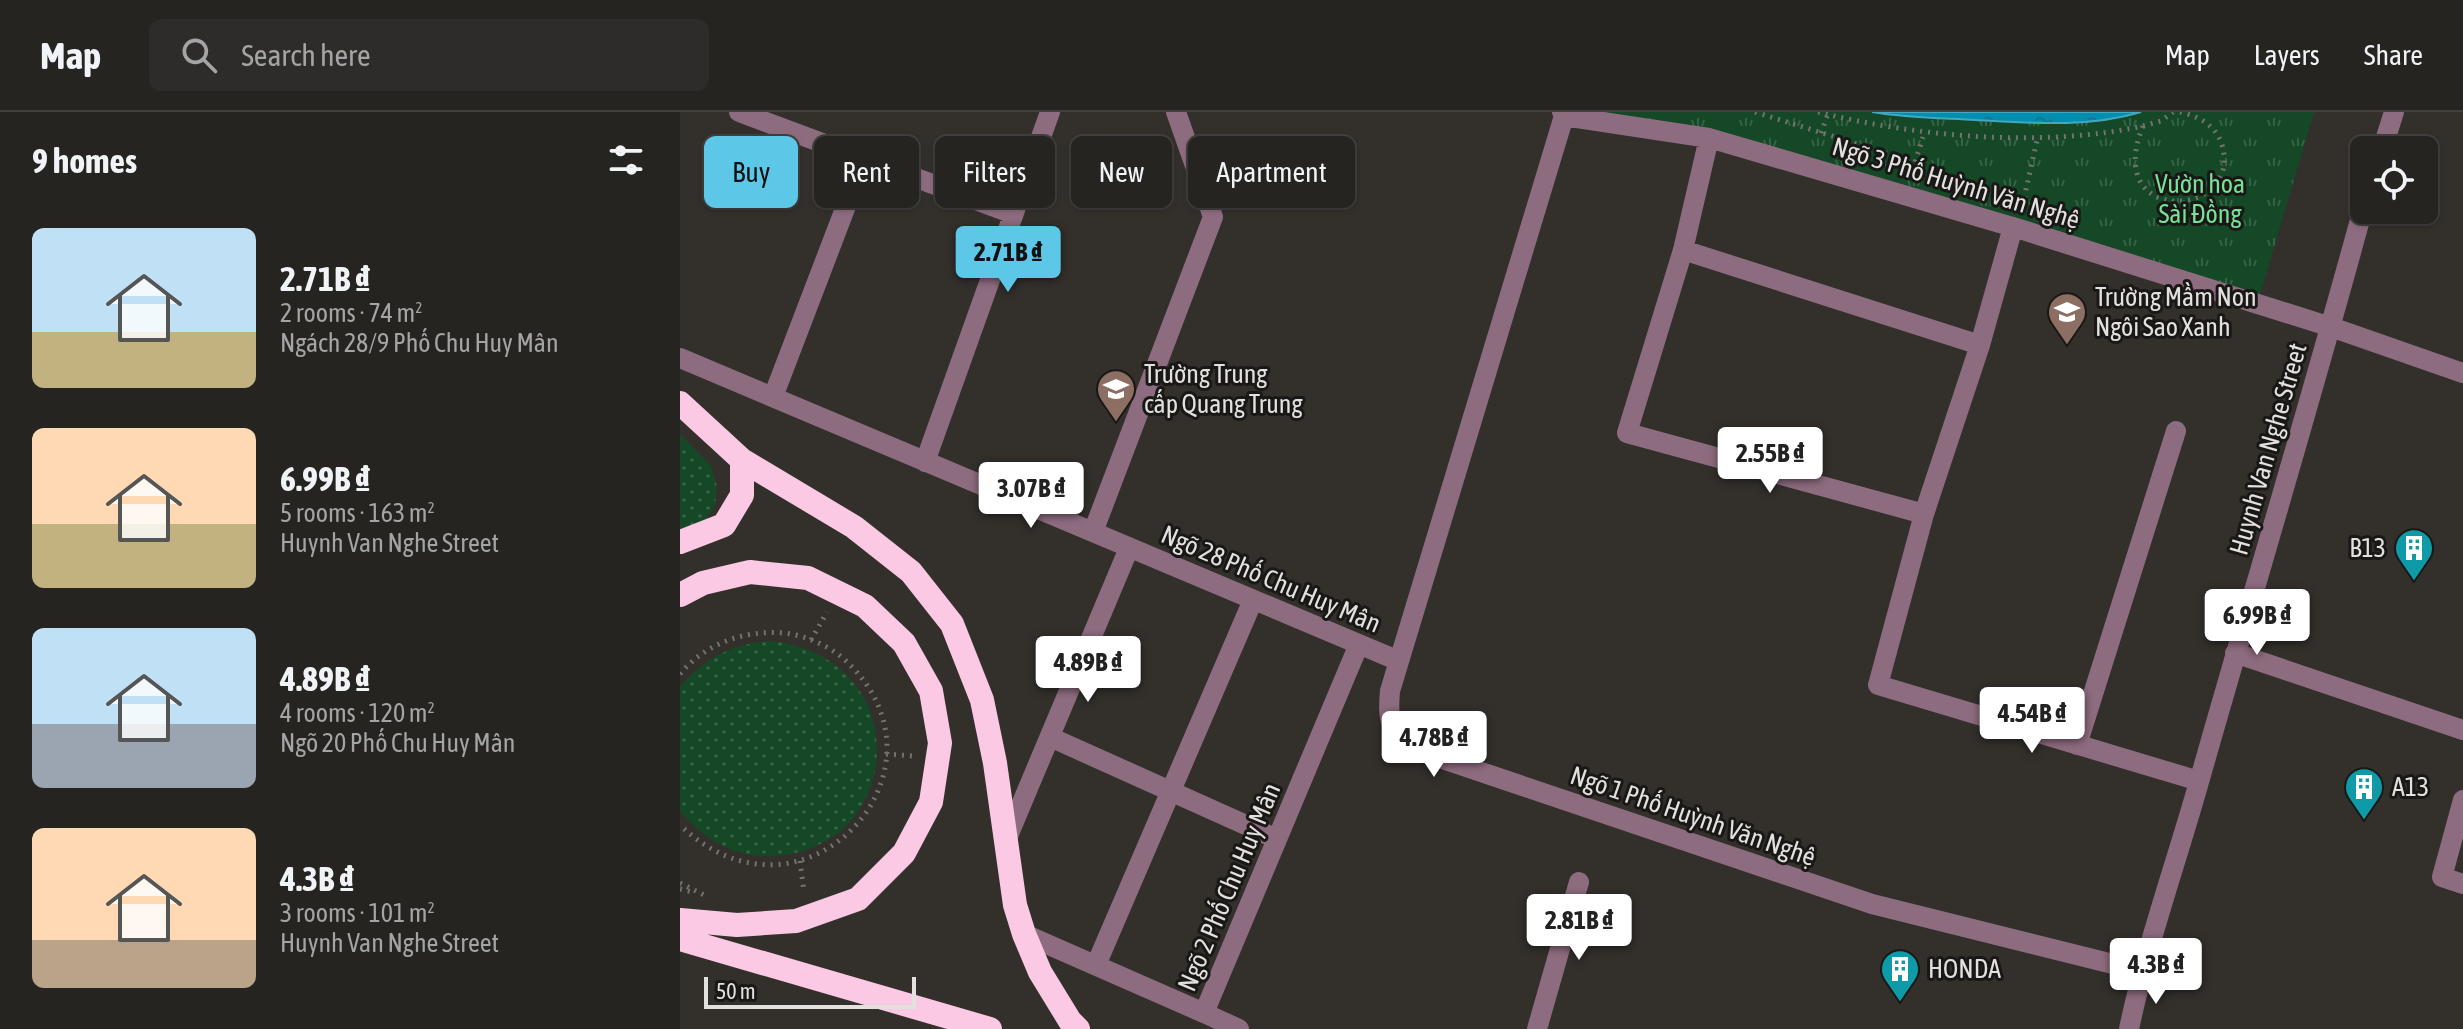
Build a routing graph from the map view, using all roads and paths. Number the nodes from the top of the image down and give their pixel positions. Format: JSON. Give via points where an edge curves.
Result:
{"nodes":[{"id":1,"x":739,"y":112,"type":"edge"},
{"id":2,"x":1050,"y":112,"type":"edge"},
{"id":3,"x":1176,"y":112,"type":"edge"},
{"id":4,"x":1758,"y":112,"type":"edge"},
{"id":5,"x":1818,"y":112,"type":"edge"},
{"id":6,"x":2173,"y":112,"type":"edge"},
{"id":7,"x":2180,"y":112,"type":"edge"},
{"id":8,"x":2394,"y":112,"type":"edge"},
{"id":9,"x":1563,"y":114,"type":"edge"},
{"id":10,"x":1828,"y":114,"type":"junction"},
{"id":11,"x":2143,"y":126,"type":"junction"},
{"id":12,"x":1821,"y":133,"type":"junction"},
{"id":13,"x":1924,"y":134,"type":"junction"},
{"id":14,"x":2038,"y":136,"type":"junction"},
{"id":15,"x":2386,"y":136,"type":"edge"},
{"id":16,"x":1709,"y":138,"type":"junction"},
{"id":17,"x":814,"y":140,"type":"edge"},
{"id":18,"x":919,"y":179,"type":"edge"},
{"id":19,"x":2024,"y":198,"type":"dead end"},
{"id":20,"x":845,"y":208,"type":"edge"},
{"id":21,"x":1013,"y":214,"type":"junction"},
{"id":22,"x":2359,"y":224,"type":"edge"},
{"id":23,"x":2013,"y":227,"type":"junction"},
{"id":24,"x":1683,"y":250,"type":"junction"},
{"id":25,"x":2331,"y":327,"type":"junction"},
{"id":26,"x":1980,"y":345,"type":"junction"},
{"id":27,"x":680,"y":358,"type":"edge"},
{"id":28,"x":2463,"y":373,"type":"edge"},
{"id":29,"x":773,"y":397,"type":"junction"},
{"id":30,"x":680,"y":403,"type":"edge"},
{"id":31,"x":2176,"y":431,"type":"dead end"},
{"id":32,"x":742,"y":460,"type":"junction"},
{"id":33,"x":925,"y":462,"type":"junction"},
{"id":34,"x":1924,"y":514,"type":"junction"},
{"id":35,"x":1093,"y":532,"type":"junction"},
{"id":36,"x":680,"y":542,"type":"edge"},
{"id":37,"x":1129,"y":548,"type":"junction"},
{"id":38,"x":680,"y":595,"type":"edge"},
{"id":39,"x":1253,"y":600,"type":"junction"},
{"id":40,"x":829,"y":608,"type":"dead end"},
{"id":41,"x":811,"y":640,"type":"junction"},
{"id":42,"x":1359,"y":644,"type":"junction"},
{"id":43,"x":2235,"y":653,"type":"junction"},
{"id":44,"x":680,"y":659,"type":"edge"},
{"id":45,"x":1399,"y":661,"type":"junction"},
{"id":46,"x":687,"y":665,"type":"junction"},
{"id":47,"x":680,"y":674,"type":"edge"},
{"id":48,"x":2463,"y":730,"type":"edge"},
{"id":49,"x":1050,"y":737,"type":"junction"},
{"id":50,"x":2077,"y":745,"type":"junction"},
{"id":51,"x":886,"y":754,"type":"junction"},
{"id":52,"x":926,"y":757,"type":"dead end"},
{"id":53,"x":2199,"y":781,"type":"junction"},
{"id":54,"x":1171,"y":791,"type":"junction"},
{"id":55,"x":2463,"y":800,"type":"edge"},
{"id":56,"x":680,"y":825,"type":"edge"},
{"id":57,"x":1277,"y":839,"type":"junction"},
{"id":58,"x":1005,"y":843,"type":"junction"},
{"id":59,"x":800,"y":861,"type":"junction"},
{"id":60,"x":1579,"y":882,"type":"dead end"},
{"id":61,"x":680,"y":883,"type":"edge"},
{"id":62,"x":2463,"y":884,"type":"edge"},
{"id":63,"x":680,"y":889,"type":"edge"},
{"id":64,"x":701,"y":894,"type":"junction"},
{"id":65,"x":714,"y":899,"type":"dead end"},
{"id":66,"x":806,"y":905,"type":"dead end"},
{"id":67,"x":680,"y":920,"type":"edge"},
{"id":68,"x":1024,"y":934,"type":"junction"},
{"id":69,"x":680,"y":939,"type":"edge"},
{"id":70,"x":1096,"y":965,"type":"junction"},
{"id":71,"x":2140,"y":974,"type":"junction"},
{"id":72,"x":1204,"y":1013,"type":"junction"},
{"id":73,"x":990,"y":1029,"type":"edge"},
{"id":74,"x":1078,"y":1029,"type":"edge"},
{"id":75,"x":1239,"y":1029,"type":"edge"},
{"id":76,"x":1537,"y":1029,"type":"edge"},
{"id":77,"x":2129,"y":1029,"type":"edge"}],
"edges":[{"from":1,"to":17,"type":"street"},
{"from":2,"to":21,"type":"street"},
{"from":3,"to":35,"type":"street","via":[[1213,217]]},
{"from":4,"to":12,"type":"path"},
{"from":5,"to":10,"type":"path"},
{"from":6,"to":11,"type":"path"},
{"from":7,"to":11,"type":"path","via":[[2215,131],[2224,158],[2214,185],[2189,201],[2160,198],[2139,178],[2135,149]]},
{"from":8,"to":15,"type":"street"},
{"from":9,"to":16,"type":"street","name":"Ngõ 3 Phố Huỳnh Văn Nghệ"},
{"from":9,"to":45,"type":"street","name":"Ngõ 1 Phố Huỳnh Văn Nghệ"},
{"from":10,"to":12,"type":"path"},
{"from":10,"to":13,"type":"path"},
{"from":11,"to":14,"type":"path"},
{"from":12,"to":13,"type":"path","via":[[1915,162]]},
{"from":13,"to":14,"type":"path"},
{"from":14,"to":19,"type":"path"},
{"from":16,"to":23,"type":"street","name":"Ngõ 3 Phố Huỳnh Văn Nghệ"},
{"from":16,"to":24,"type":"street"},
{"from":18,"to":21,"type":"street"},
{"from":20,"to":29,"type":"street"},
{"from":21,"to":33,"type":"street"},
{"from":22,"to":25,"type":"street","name":"Huynh Van Nghe Street"},
{"from":23,"to":25,"type":"street","name":"Ngõ 3 Phố Huỳnh Văn Nghệ"},
{"from":23,"to":26,"type":"street"},
{"from":24,"to":26,"type":"street"},
{"from":24,"to":34,"type":"street","via":[[1627,433]]},
{"from":25,"to":28,"type":"street","name":"Ngõ 3 Phố Huỳnh Văn Nghệ"},
{"from":25,"to":43,"type":"street","name":"Huynh Van Nghe Street"},
{"from":26,"to":34,"type":"street"},
{"from":27,"to":29,"type":"street","name":"Ngõ 28 Phố Chu Huy Mân"},
{"from":29,"to":33,"type":"street","name":"Ngõ 28 Phố Chu Huy Mân"},
{"from":30,"to":32,"type":"highway"},
{"from":31,"to":50,"type":"street"},
{"from":32,"to":36,"type":"highway","via":[[742,495],[724,525]]},
{"from":32,"to":58,"type":"highway","via":[[854,527],[911,572],[952,624],[982,700]]},
{"from":33,"to":35,"type":"street","name":"Ngõ 28 Phố Chu Huy Mân"},
{"from":34,"to":50,"type":"street","via":[[1878,685]]},
{"from":35,"to":37,"type":"street","name":"Ngõ 28 Phố Chu Huy Mân"},
{"from":37,"to":39,"type":"street","name":"Ngõ 28 Phố Chu Huy Mân"},
{"from":37,"to":49,"type":"street"},
{"from":38,"to":67,"type":"highway","via":[[703,583],[750,572],[808,578],[865,606],[904,643],[931,691],[940,743],[931,802],[904,853],[858,899],[796,921],[737,925]]},
{"from":39,"to":42,"type":"street","name":"Ngõ 28 Phố Chu Huy Mân"},
{"from":39,"to":54,"type":"street"},
{"from":40,"to":41,"type":"path"},
{"from":41,"to":46,"type":"path","via":[[768,632],[746,634],[704,651]]},
{"from":41,"to":51,"type":"path","via":[[847,661],[873,694]]},
{"from":42,"to":45,"type":"street","name":"Ngõ 28 Phố Chu Huy Mân"},
{"from":42,"to":57,"type":"street","name":"Ngõ 2 Phố Chu Huy Mân"},
{"from":43,"to":48,"type":"street"},
{"from":43,"to":53,"type":"street","name":"Huynh Van Nghe Street"},
{"from":44,"to":46,"type":"path"},
{"from":45,"to":71,"type":"street","name":"Ngõ 1 Phố Huỳnh Văn Nghệ","via":[[1390,691],[1391,725],[1399,738],[1419,751],[1872,904]]},
{"from":46,"to":47,"type":"path"},
{"from":49,"to":54,"type":"street"},
{"from":49,"to":58,"type":"street"},
{"from":50,"to":53,"type":"street"},
{"from":51,"to":52,"type":"path"},
{"from":51,"to":59,"type":"path","via":[[877,795],[853,829],[838,843]]},
{"from":53,"to":71,"type":"street","name":"Huynh Van Nghe Street"},
{"from":54,"to":57,"type":"street"},
{"from":54,"to":70,"type":"street"},
{"from":55,"to":62,"type":"street","via":[[2442,877]]},
{"from":56,"to":59,"type":"path","via":[[734,860],[778,865]]},
{"from":57,"to":72,"type":"street","name":"Ngõ 2 Phố Chu Huy Mân"},
{"from":58,"to":68,"type":"highway"},
{"from":59,"to":66,"type":"path"},
{"from":60,"to":76,"type":"street"},
{"from":61,"to":64,"type":"path"},
{"from":63,"to":64,"type":"path"},
{"from":64,"to":65,"type":"path"},
{"from":68,"to":70,"type":"street","name":"Ngõ 2 Phố Chu Huy Mân"},
{"from":68,"to":74,"type":"highway","via":[[1040,972]]},
{"from":69,"to":73,"type":"highway"},
{"from":70,"to":72,"type":"street","name":"Ngõ 2 Phố Chu Huy Mân"},
{"from":71,"to":77,"type":"street","name":"Huynh Van Nghe Street"},
{"from":72,"to":75,"type":"street"}]}
